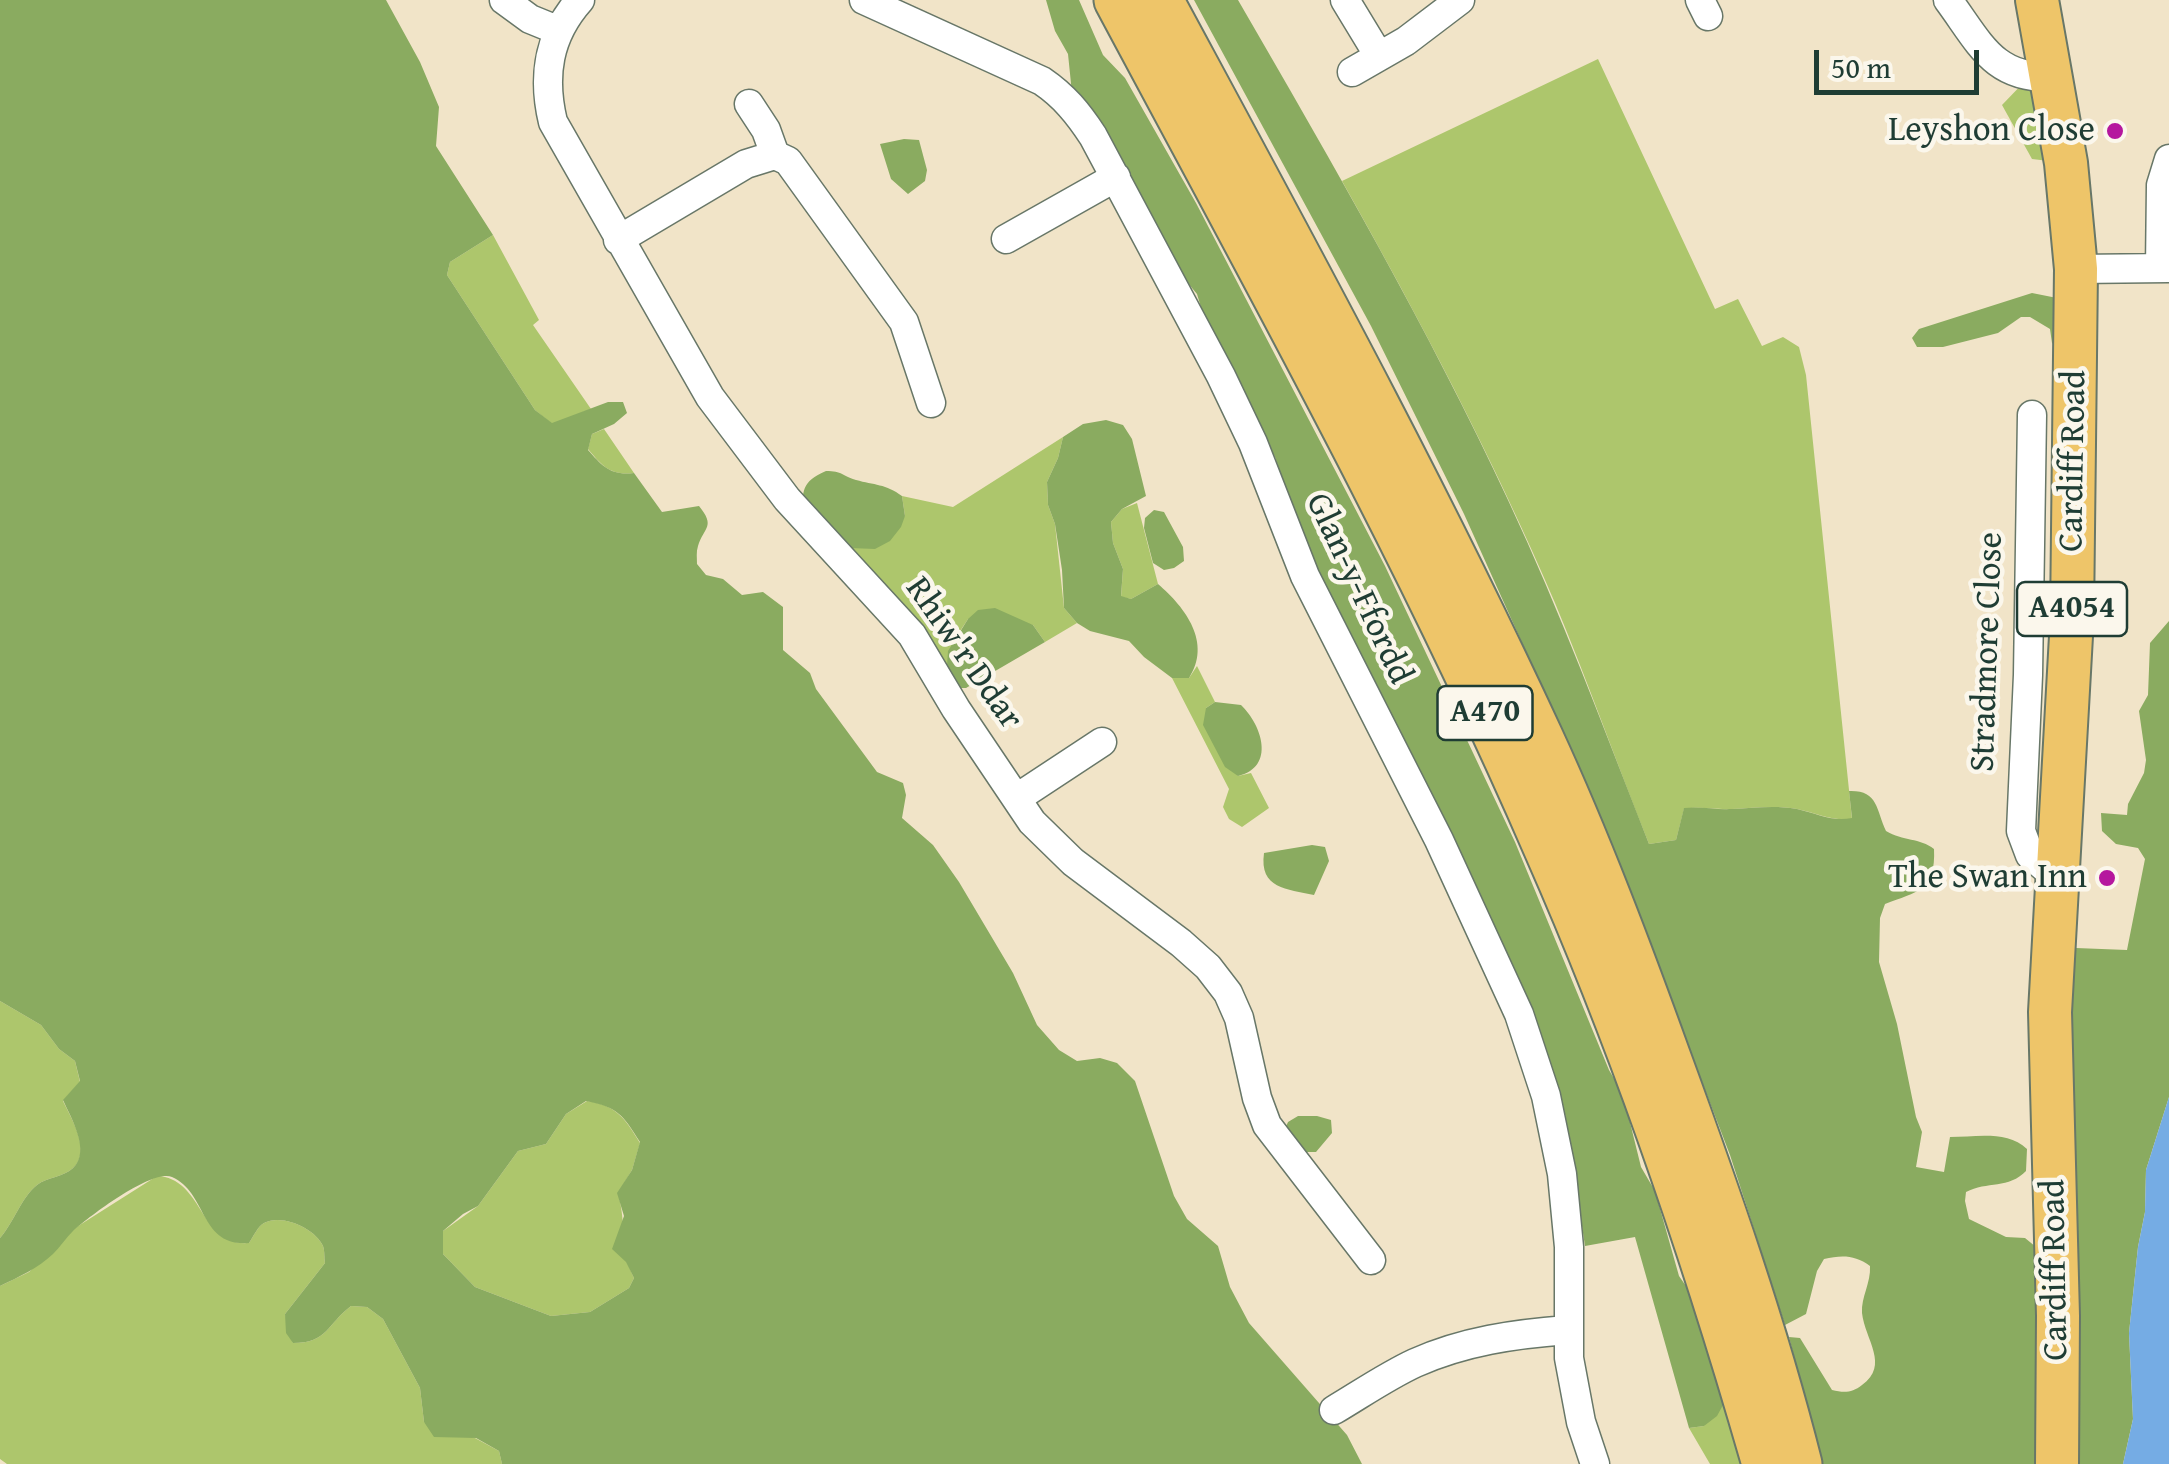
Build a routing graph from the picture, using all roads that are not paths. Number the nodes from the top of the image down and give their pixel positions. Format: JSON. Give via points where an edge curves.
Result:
{"nodes":[{"id":1,"x":504,"y":0,"type":"edge"},
{"id":2,"x":580,"y":0,"type":"edge"},
{"id":3,"x":864,"y":0,"type":"edge"},
{"id":4,"x":1117,"y":0,"type":"edge"},
{"id":5,"x":1160,"y":0,"type":"edge"},
{"id":6,"x":1344,"y":0,"type":"edge"},
{"id":7,"x":1460,"y":0,"type":"edge"},
{"id":8,"x":1948,"y":0,"type":"edge"},
{"id":9,"x":2037,"y":0,"type":"edge"},
{"id":10,"x":558,"y":30,"type":"junction"},
{"id":11,"x":1378,"y":56,"type":"junction"},
{"id":12,"x":1352,"y":72,"type":"dead end"},
{"id":13,"x":2053,"y":77,"type":"junction"},
{"id":14,"x":749,"y":104,"type":"dead end"},
{"id":15,"x":775,"y":155,"type":"junction"},
{"id":16,"x":2169,"y":159,"type":"edge"},
{"id":17,"x":1116,"y":177,"type":"junction"},
{"id":18,"x":618,"y":240,"type":"junction"},
{"id":19,"x":1006,"y":240,"type":"dead end"},
{"id":20,"x":2165,"y":268,"type":"edge"},
{"id":21,"x":2076,"y":269,"type":"junction"},
{"id":22,"x":931,"y":404,"type":"dead end"},
{"id":23,"x":2032,"y":415,"type":"dead end"},
{"id":24,"x":1102,"y":742,"type":"dead end"},
{"id":25,"x":1017,"y":798,"type":"junction"},
{"id":26,"x":2056,"y":877,"type":"junction"},
{"id":27,"x":1370,"y":1260,"type":"dead end"},
{"id":28,"x":1567,"y":1330,"type":"junction"},
{"id":29,"x":1349,"y":1412,"type":"dead end"},
{"id":30,"x":1595,"y":1464,"type":"edge"},
{"id":31,"x":1765,"y":1464,"type":"edge"},
{"id":32,"x":1799,"y":1464,"type":"edge"},
{"id":33,"x":2057,"y":1464,"type":"edge"}],
"edges":[{"from":1,"to":10,"type":"street"},
{"from":2,"to":10,"type":"street","name":"Rhiw'r Ddar"},
{"from":3,"to":17,"type":"street","name":"Glan-y-Ffordd","via":[[1042,81],[1078,112]]},
{"from":4,"to":31,"type":"highway","number":"A470","via":[[1296,335],[1548,850],[1681,1193]]},
{"from":5,"to":32,"type":"highway","number":"A470","via":[[1333,322],[1542,740],[1620,927],[1716,1189]]},
{"from":6,"to":11,"type":"street"},
{"from":7,"to":11,"type":"street"},
{"from":8,"to":13,"type":"street","via":[[1982,48],[2011,72]]},
{"from":9,"to":13,"type":"main road","name":"Cardiff Road","number":"A4054"},
{"from":10,"to":18,"type":"street","name":"Rhiw'r Ddar","via":[[547,76],[552,122]]},
{"from":11,"to":12,"type":"street"},
{"from":13,"to":21,"type":"main road","name":"Cardiff Road","number":"A4054"},
{"from":14,"to":15,"type":"street"},
{"from":15,"to":18,"type":"street","via":[[746,164]]},
{"from":15,"to":22,"type":"street","via":[[796,168],[904,322]]},
{"from":16,"to":20,"type":"street","via":[[2161,185]]},
{"from":17,"to":19,"type":"street"},
{"from":17,"to":28,"type":"street","name":"Glan-y-Ffordd","via":[[1221,376],[1312,591],[1519,1014],[1562,1174]]},
{"from":18,"to":25,"type":"street","name":"Rhiw'r Ddar","via":[[710,397],[787,498],[912,635]]},
{"from":20,"to":21,"type":"street"},
{"from":21,"to":26,"type":"main road","name":"Cardiff Road","number":"A4054","via":[[2072,618]]},
{"from":23,"to":26,"type":"street","name":"Stradmore Close","via":[[2021,831],[2030,855]]},
{"from":24,"to":25,"type":"street"},
{"from":25,"to":27,"type":"street","name":"Rhiw'r Ddar","via":[[1061,852],[1208,968],[1228,994],[1268,1126]]},
{"from":26,"to":33,"type":"main road","name":"Cardiff Road","number":"A4054","via":[[2050,1012]]},
{"from":28,"to":29,"type":"street","via":[[1447,1351],[1416,1363]]},
{"from":28,"to":30,"type":"street","name":"Glan-y-Ffordd","via":[[1581,1422]]}]}
